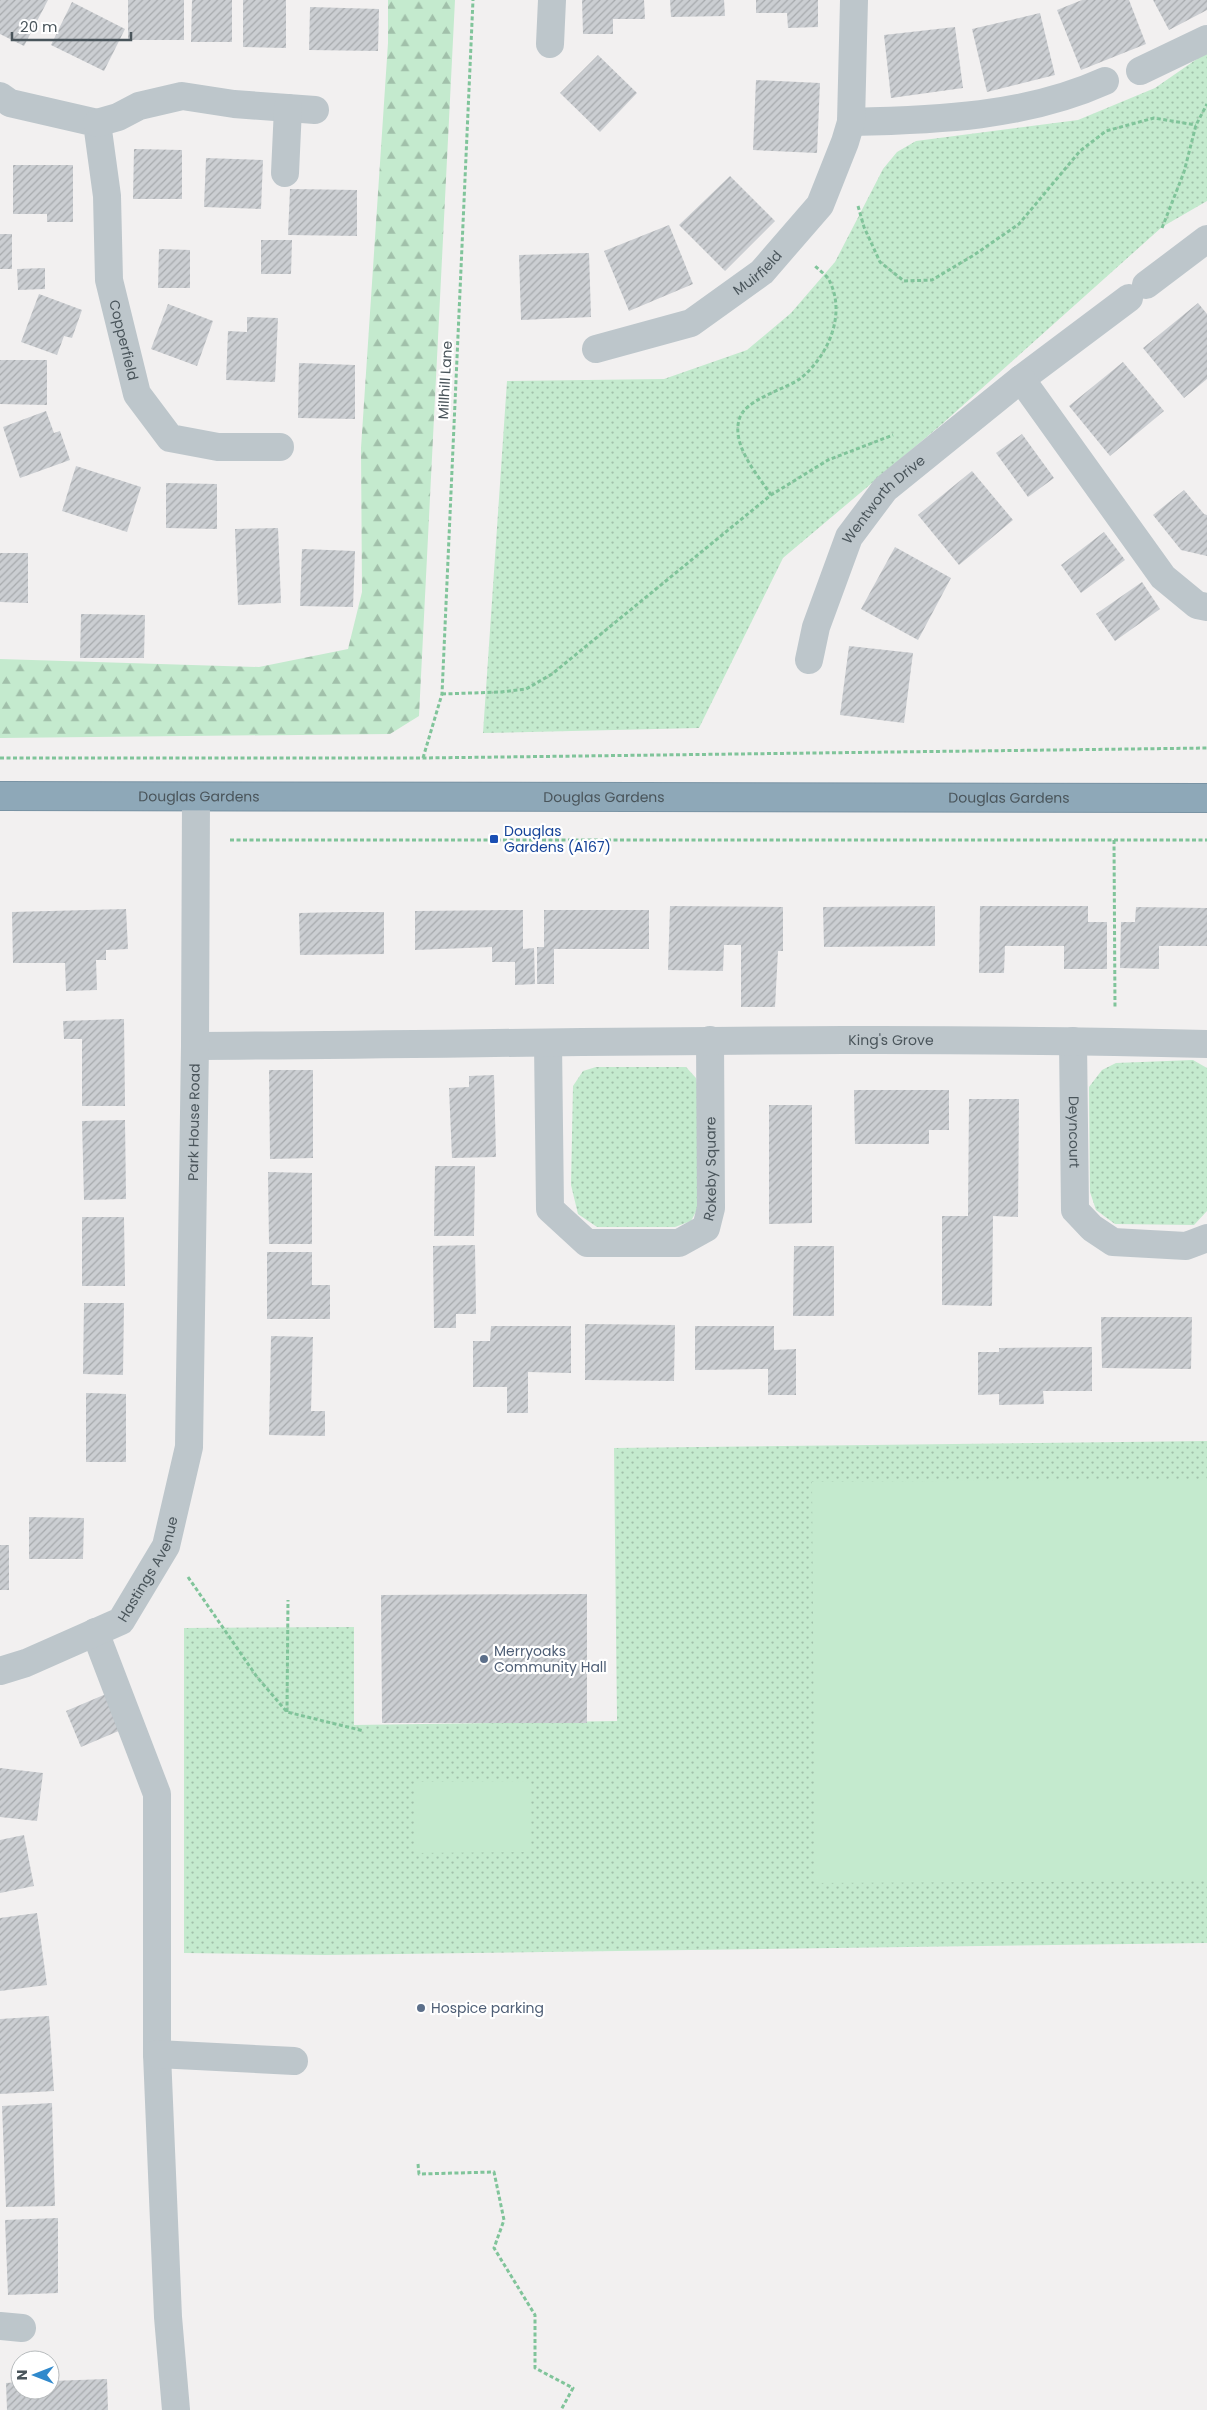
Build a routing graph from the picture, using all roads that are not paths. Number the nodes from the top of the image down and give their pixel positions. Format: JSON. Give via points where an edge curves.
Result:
{"nodes":[{"id":1,"x":552,"y":0,"type":"edge"},
{"id":2,"x":854,"y":0,"type":"edge"},
{"id":3,"x":1207,"y":39,"type":"edge"},
{"id":4,"x":550,"y":44,"type":"dead end"},
{"id":5,"x":1140,"y":71,"type":"dead end"},
{"id":6,"x":1105,"y":81,"type":"dead end"},
{"id":7,"x":0,"y":96,"type":"edge"},
{"id":8,"x":288,"y":108,"type":"junction"},
{"id":9,"x":315,"y":110,"type":"dead end"},
{"id":10,"x":851,"y":122,"type":"junction"},
{"id":11,"x":97,"y":123,"type":"junction"},
{"id":12,"x":285,"y":173,"type":"dead end"},
{"id":13,"x":1207,"y":239,"type":"edge"},
{"id":14,"x":596,"y":348,"type":"dead end"},
{"id":15,"x":1020,"y":379,"type":"junction"},
{"id":16,"x":280,"y":447,"type":"dead end"},
{"id":17,"x":1207,"y":607,"type":"edge"},
{"id":18,"x":808,"y":660,"type":"dead end"},
{"id":19,"x":0,"y":796,"type":"edge"},
{"id":20,"x":196,"y":797,"type":"junction"},
{"id":21,"x":1207,"y":798,"type":"edge"},
{"id":22,"x":710,"y":1040,"type":"junction"},
{"id":23,"x":1073,"y":1041,"type":"junction"},
{"id":24,"x":548,"y":1043,"type":"junction"},
{"id":25,"x":1207,"y":1044,"type":"edge"},
{"id":26,"x":196,"y":1046,"type":"junction"},
{"id":27,"x":1207,"y":1238,"type":"edge"},
{"id":28,"x":189,"y":1447,"type":"joint"},
{"id":29,"x":95,"y":1632,"type":"junction"},
{"id":30,"x":0,"y":1671,"type":"edge"},
{"id":31,"x":157,"y":2054,"type":"junction"},
{"id":32,"x":294,"y":2061,"type":"dead end"},
{"id":33,"x":176,"y":2410,"type":"edge"}],
"edges":[{"from":1,"to":4,"type":"street"},
{"from":2,"to":10,"type":"street","name":"Muirfield"},
{"from":3,"to":5,"type":"street"},
{"from":6,"to":10,"type":"street","via":[[1072,95],[978,115]]},
{"from":7,"to":11,"type":"street","via":[[10,102]]},
{"from":8,"to":9,"type":"street"},
{"from":8,"to":11,"type":"street","via":[[182,96],[140,106]]},
{"from":8,"to":12,"type":"street"},
{"from":10,"to":14,"type":"street","name":"Muirfield","via":[[820,205],[762,272],[691,323]]},
{"from":11,"to":16,"type":"street","name":"Copperfield","via":[[106,196],[108,280],[137,394],[170,438],[218,447]]},
{"from":13,"to":15,"type":"street","name":"Wentworth Drive"},
{"from":15,"to":17,"type":"street","via":[[1163,577],[1197,605]]},
{"from":15,"to":18,"type":"street","name":"Wentworth Drive","via":[[885,489],[849,537],[816,627]]},
{"from":19,"to":20,"type":"highway","name":"Douglas Gardens"},
{"from":20,"to":21,"type":"highway","name":"Douglas Gardens"},
{"from":20,"to":26,"type":"street","name":"Park House Road"},
{"from":22,"to":23,"type":"street","name":"King's Grove"},
{"from":22,"to":24,"type":"street","name":"King's Grove"},
{"from":22,"to":24,"type":"street","name":"Rokeby Square","via":[[711,1208],[706,1228],[679,1243],[587,1243],[550,1209]]},
{"from":23,"to":25,"type":"street"},
{"from":23,"to":27,"type":"street","name":"Deyncourt","via":[[1074,1210],[1113,1242],[1186,1246]]},
{"from":24,"to":26,"type":"street","name":"King's Grove"},
{"from":26,"to":28,"type":"street","name":"Park House Road"},
{"from":28,"to":29,"type":"street","name":"Hastings Avenue","via":[[166,1546],[121,1621]]},
{"from":29,"to":30,"type":"street","name":"Hastings Avenue"},
{"from":29,"to":31,"type":"street","via":[[157,1794]]},
{"from":31,"to":32,"type":"street"},
{"from":31,"to":33,"type":"street","via":[[168,2318]]}]}
